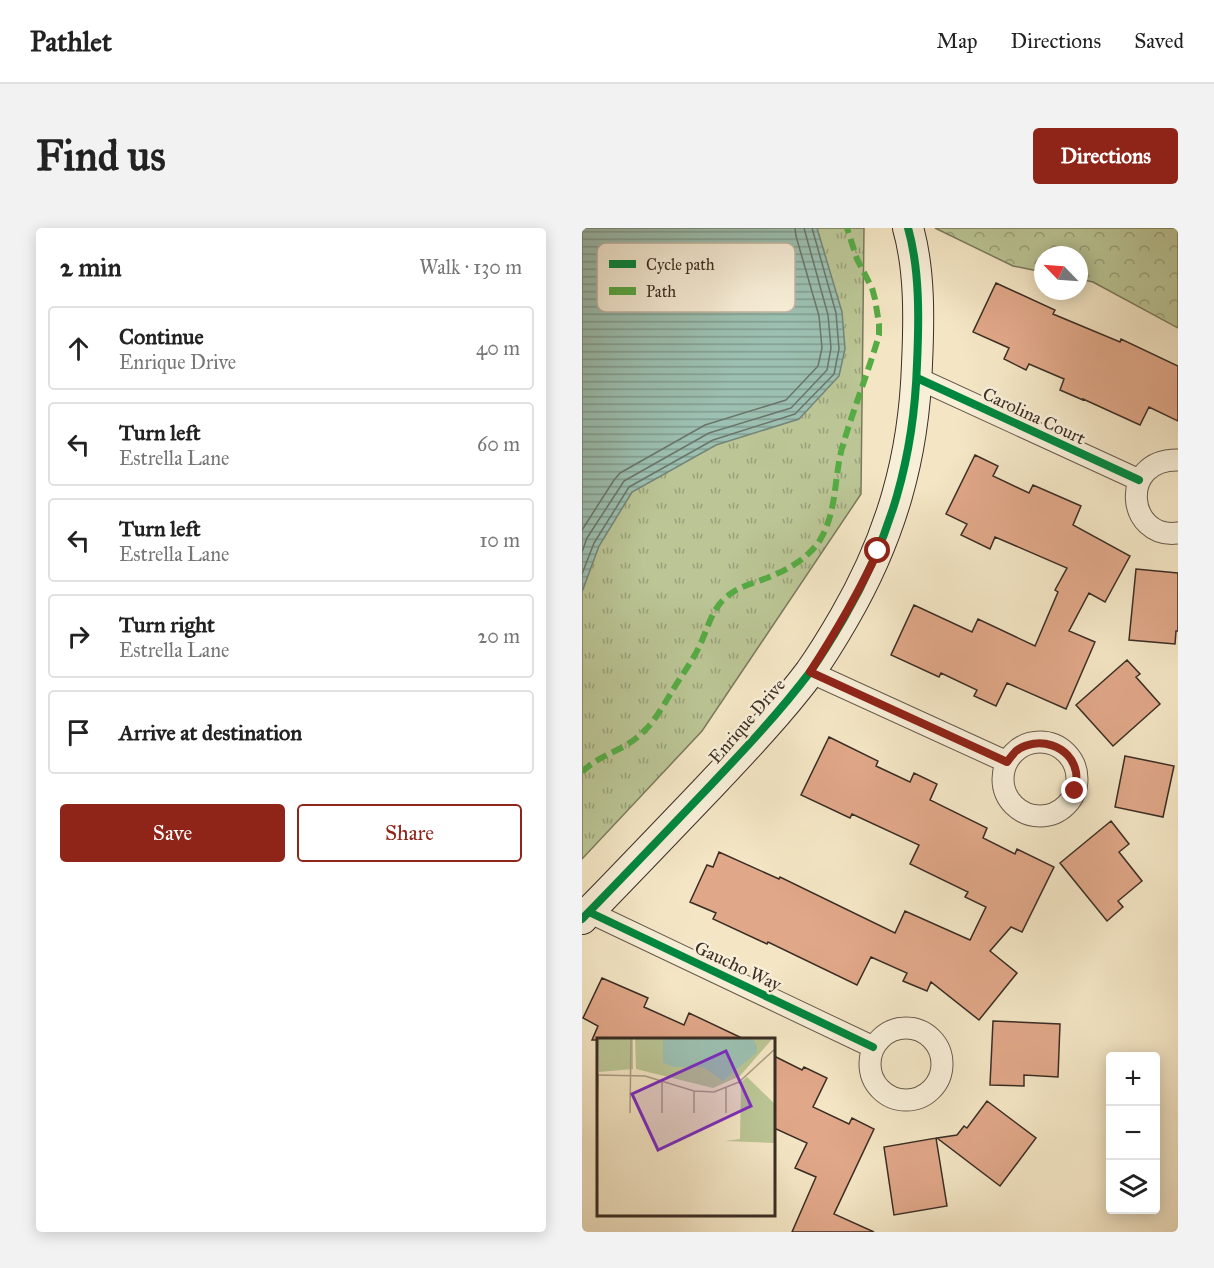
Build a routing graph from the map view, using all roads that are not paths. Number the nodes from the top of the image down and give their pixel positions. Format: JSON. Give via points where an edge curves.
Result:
{"nodes":[{"id":1,"x":909,"y":228,"type":"edge"},
{"id":2,"x":916,"y":378,"type":"junction"},
{"id":3,"x":1178,"y":460,"type":"edge"},
{"id":4,"x":1139,"y":480,"type":"junction"},
{"id":5,"x":1178,"y":533,"type":"edge"},
{"id":6,"x":810,"y":672,"type":"junction"},
{"id":7,"x":1007,"y":762,"type":"dead end"},
{"id":8,"x":586,"y":916,"type":"edge"},
{"id":9,"x":873,"y":1047,"type":"dead end"}],
"edges":[{"from":1,"to":2,"type":"street","name":"Enrique Drive","via":[[917,284]]},
{"from":2,"to":4,"type":"street","name":"Carolina Court"},
{"from":2,"to":6,"type":"street","name":"Enrique Drive","via":[[907,457],[878,551],[855,600]]},
{"from":3,"to":4,"type":"street","via":[[1156,464]]},
{"from":4,"to":5,"type":"street","via":[[1137,506],[1142,517],[1162,532]]},
{"from":6,"to":7,"type":"street"},
{"from":6,"to":8,"type":"street","name":"Enrique Drive","via":[[729,765]]},
{"from":8,"to":9,"type":"street","name":"Gaucho Way"}]}
